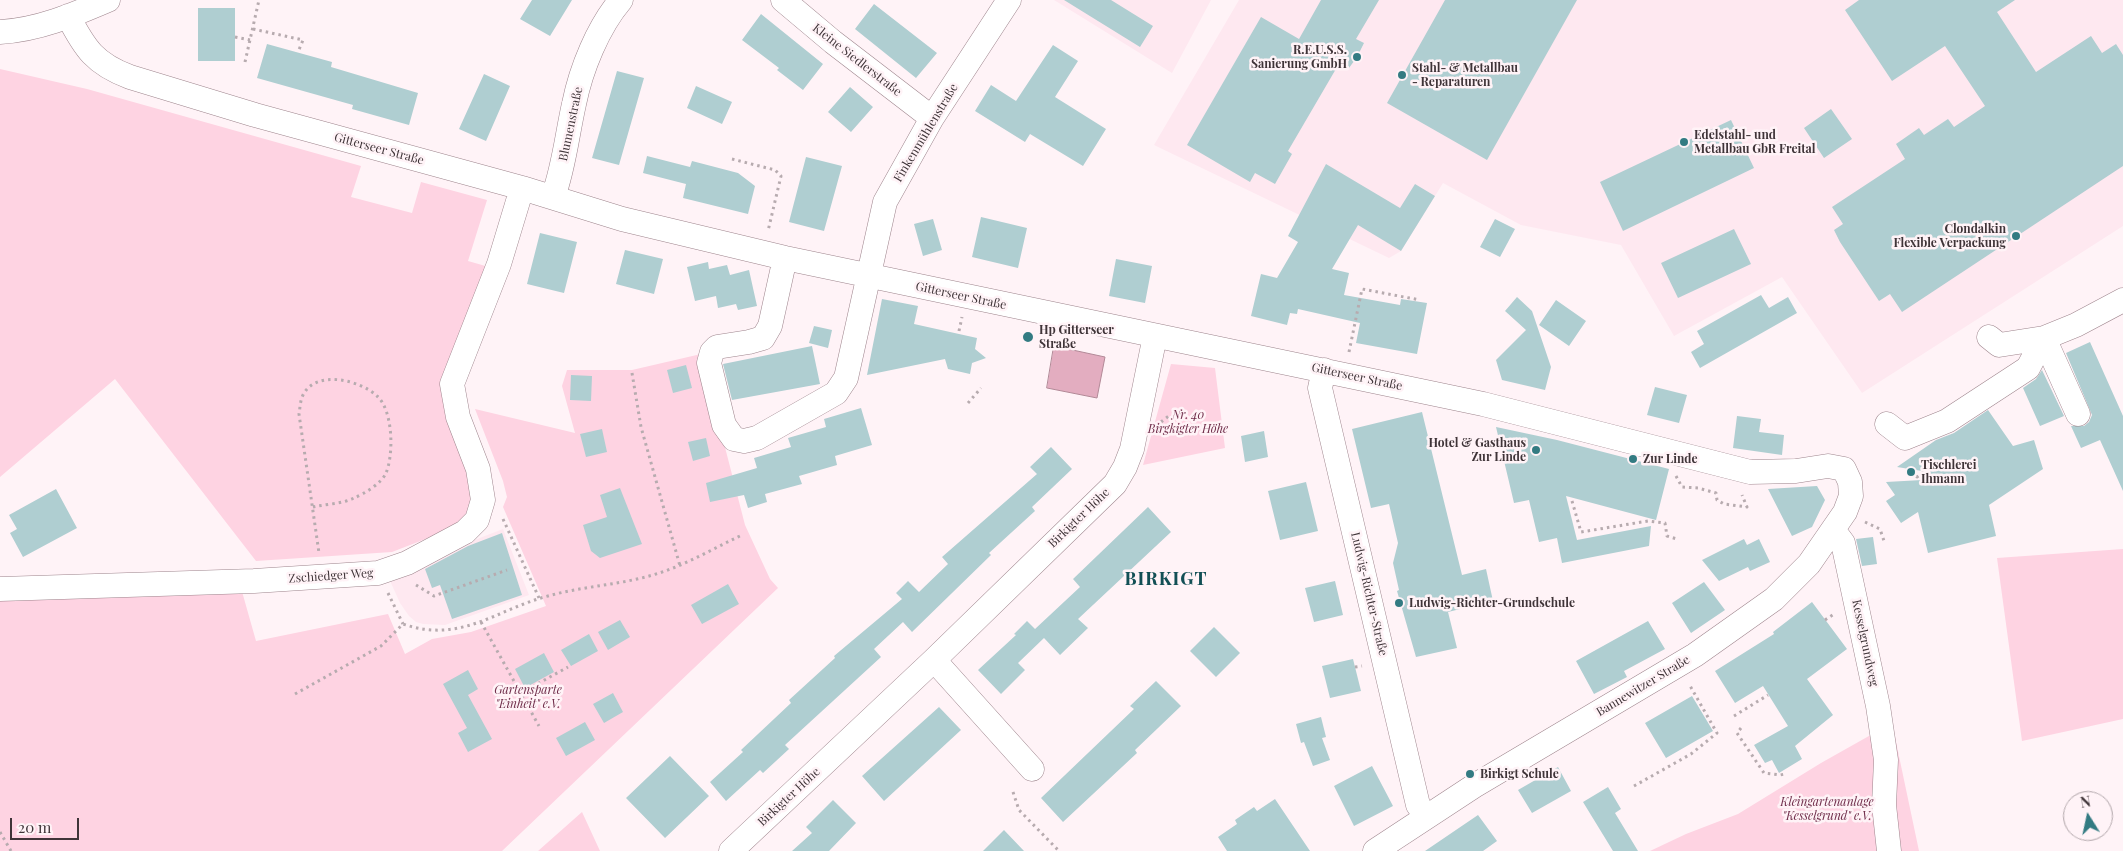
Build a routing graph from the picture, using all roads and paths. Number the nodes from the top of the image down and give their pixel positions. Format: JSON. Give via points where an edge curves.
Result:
{"nodes":[{"id":1,"x":108,"y":0,"type":"edge"},
{"id":2,"x":259,"y":0,"type":"edge"},
{"id":3,"x":621,"y":0,"type":"edge"},
{"id":4,"x":783,"y":0,"type":"edge"},
{"id":5,"x":1009,"y":0,"type":"edge"},
{"id":6,"x":68,"y":16,"type":"junction"},
{"id":7,"x":253,"y":29,"type":"junction"},
{"id":8,"x":0,"y":32,"type":"edge"},
{"id":9,"x":235,"y":37,"type":"dead end"},
{"id":10,"x":250,"y":40,"type":"junction"},
{"id":11,"x":298,"y":52,"type":"dead end"},
{"id":12,"x":245,"y":62,"type":"dead end"},
{"id":13,"x":932,"y":118,"type":"junction"},
{"id":14,"x":732,"y":159,"type":"dead end"},
{"id":15,"x":522,"y":188,"type":"junction"},
{"id":16,"x":553,"y":197,"type":"junction"},
{"id":17,"x":766,"y":239,"type":"dead end"},
{"id":18,"x":785,"y":258,"type":"junction"},
{"id":19,"x":869,"y":277,"type":"junction"},
{"id":20,"x":1420,"y":300,"type":"dead end"},
{"id":21,"x":2123,"y":300,"type":"edge"},
{"id":22,"x":962,"y":316,"type":"dead end"},
{"id":23,"x":959,"y":331,"type":"dead end"},
{"id":24,"x":1155,"y":336,"type":"junction"},
{"id":25,"x":1989,"y":337,"type":"dead end"},
{"id":26,"x":2044,"y":338,"type":"junction"},
{"id":27,"x":1349,"y":354,"type":"dead end"},
{"id":28,"x":1324,"y":370,"type":"junction"},
{"id":29,"x":632,"y":373,"type":"dead end"},
{"id":30,"x":981,"y":388,"type":"dead end"},
{"id":31,"x":968,"y":403,"type":"dead end"},
{"id":32,"x":2078,"y":414,"type":"dead end"},
{"id":33,"x":1886,"y":424,"type":"dead end"},
{"id":34,"x":1844,"y":469,"type":"joint"},
{"id":35,"x":1913,"y":471,"type":"dead end"},
{"id":36,"x":1926,"y":471,"type":"dead end"},
{"id":37,"x":1674,"y":472,"type":"dead end"},
{"id":38,"x":1742,"y":495,"type":"dead end"},
{"id":39,"x":483,"y":500,"type":"junction"},
{"id":40,"x":1572,"y":501,"type":"dead end"},
{"id":41,"x":313,"y":507,"type":"junction"},
{"id":42,"x":1880,"y":529,"type":"dead end"},
{"id":43,"x":1834,"y":531,"type":"junction"},
{"id":44,"x":742,"y":534,"type":"dead end"},
{"id":45,"x":1677,"y":539,"type":"dead end"},
{"id":46,"x":1884,"y":541,"type":"dead end"},
{"id":47,"x":407,"y":563,"type":"junction"},
{"id":48,"x":680,"y":566,"type":"junction"},
{"id":49,"x":507,"y":570,"type":"dead end"},
{"id":50,"x":378,"y":573,"type":"junction"},
{"id":51,"x":322,"y":576,"type":"junction"},
{"id":52,"x":0,"y":588,"type":"edge"},
{"id":53,"x":539,"y":598,"type":"junction"},
{"id":54,"x":1834,"y":614,"type":"dead end"},
{"id":55,"x":1825,"y":620,"type":"dead end"},
{"id":56,"x":481,"y":622,"type":"junction"},
{"id":57,"x":402,"y":624,"type":"junction"},
{"id":58,"x":934,"y":660,"type":"junction"},
{"id":59,"x":568,"y":666,"type":"dead end"},
{"id":60,"x":1684,"y":676,"type":"dead end"},
{"id":61,"x":521,"y":693,"type":"junction"},
{"id":62,"x":295,"y":694,"type":"dead end"},
{"id":63,"x":1768,"y":695,"type":"dead end"},
{"id":64,"x":1734,"y":716,"type":"dead end"},
{"id":65,"x":539,"y":726,"type":"dead end"},
{"id":66,"x":1742,"y":728,"type":"dead end"},
{"id":67,"x":1032,"y":769,"type":"dead end"},
{"id":68,"x":1785,"y":774,"type":"dead end"},
{"id":69,"x":1634,"y":786,"type":"dead end"},
{"id":70,"x":1013,"y":792,"type":"dead end"},
{"id":71,"x":1426,"y":816,"type":"junction"},
{"id":72,"x":0,"y":832,"type":"edge"},
{"id":73,"x":11,"y":851,"type":"edge"},
{"id":74,"x":732,"y":851,"type":"edge"},
{"id":75,"x":1059,"y":851,"type":"edge"},
{"id":76,"x":1374,"y":851,"type":"edge"},
{"id":77,"x":1889,"y":851,"type":"edge"}],
"edges":[{"from":1,"to":6,"type":"street"},
{"from":2,"to":7,"type":"path"},
{"from":3,"to":16,"type":"street","name":"Blumenstraße","via":[[590,53],[574,101]]},
{"from":4,"to":13,"type":"street","name":"Kleine Siedlerstraße"},
{"from":5,"to":13,"type":"street","name":"Finkenmühlenstraße"},
{"from":6,"to":8,"type":"street","via":[[20,31]]},
{"from":6,"to":15,"type":"street","name":"Gitterseer Straße","via":[[91,55],[114,71],[255,115]]},
{"from":7,"to":10,"type":"path"},
{"from":7,"to":11,"type":"path","via":[[303,40]]},
{"from":9,"to":10,"type":"path"},
{"from":10,"to":12,"type":"path"},
{"from":13,"to":19,"type":"street","name":"Finkenmühlenstraße","via":[[885,202]]},
{"from":14,"to":17,"type":"path","via":[[775,170],[780,176]]},
{"from":15,"to":16,"type":"street","name":"Gitterseer Straße"},
{"from":15,"to":39,"type":"street","via":[[499,264],[452,384],[458,417],[478,470]]},
{"from":16,"to":18,"type":"street","name":"Gitterseer Straße","via":[[622,219]]},
{"from":18,"to":19,"type":"street","name":"Gitterseer Straße"},
{"from":18,"to":19,"type":"street","via":[[770,326],[763,338],[717,347],[712,352],[709,363],[724,426],[734,439],[757,438],[836,393],[846,378]]},
{"from":19,"to":24,"type":"street","name":"Gitterseer Straße"},
{"from":20,"to":27,"type":"path","via":[[1362,288]]},
{"from":21,"to":26,"type":"street"},
{"from":22,"to":23,"type":"path"},
{"from":24,"to":28,"type":"street","name":"Gitterseer Straße"},
{"from":24,"to":58,"type":"street","name":"Birkigter Höhe","via":[[1132,449],[1115,484]]},
{"from":25,"to":26,"type":"street","via":[[1998,345]]},
{"from":26,"to":32,"type":"street"},
{"from":26,"to":33,"type":"street","via":[[2028,368],[1947,421],[1905,438]]},
{"from":28,"to":34,"type":"street","name":"Gitterseer Straße","via":[[1540,417],[1750,472],[1796,471],[1828,466]]},
{"from":28,"to":71,"type":"street","name":"Ludwig-Richter-Straße","via":[[1320,388],[1418,804]]},
{"from":29,"to":48,"type":"path","via":[[640,427]]},
{"from":30,"to":31,"type":"path"},
{"from":34,"to":43,"type":"street","name":"Bannewitzer Straße","via":[[1850,482],[1851,496]]},
{"from":35,"to":36,"type":"path","via":[[1916,477]]},
{"from":37,"to":38,"type":"path","via":[[1682,487],[1716,493],[1717,500],[1724,504],[1747,508]]},
{"from":39,"to":47,"type":"street","name":"Zschiedger Weg","via":[[477,520],[465,532]]},
{"from":39,"to":53,"type":"path","via":[[495,502]]},
{"from":40,"to":45,"type":"path","via":[[1581,532],[1648,521],[1665,523],[1667,536]]},
{"from":41,"to":41,"type":"path","via":[[300,422],[303,395],[314,383],[332,380],[356,383],[378,397],[390,419],[391,443],[386,473],[368,490],[352,499]]},
{"from":41,"to":51,"type":"path"},
{"from":42,"to":46,"type":"path"},
{"from":43,"to":71,"type":"street","name":"Bannewitzer Straße","via":[[1794,581],[1736,627],[1695,655]]},
{"from":43,"to":77,"type":"street","name":"Kesselgrundweg","via":[[1843,543],[1848,561],[1878,706],[1886,760],[1884,805]]},
{"from":44,"to":48,"type":"path"},
{"from":47,"to":49,"type":"path","via":[[417,587],[434,596]]},
{"from":47,"to":50,"type":"street","name":"Zschiedger Weg"},
{"from":48,"to":53,"type":"path","via":[[626,582]]},
{"from":50,"to":51,"type":"street","name":"Zschiedger Weg"},
{"from":50,"to":57,"type":"path"},
{"from":51,"to":52,"type":"street","name":"Zschiedger Weg"},
{"from":53,"to":56,"type":"path"},
{"from":54,"to":55,"type":"path"},
{"from":56,"to":57,"type":"path","via":[[446,631]]},
{"from":56,"to":61,"type":"path"},
{"from":57,"to":62,"type":"path","via":[[381,646]]},
{"from":58,"to":67,"type":"street"},
{"from":58,"to":74,"type":"street","name":"Birkigter Höhe"},
{"from":59,"to":61,"type":"path"},
{"from":60,"to":69,"type":"path","via":[[1717,733],[1691,754]]},
{"from":61,"to":65,"type":"path"},
{"from":63,"to":64,"type":"path"},
{"from":66,"to":68,"type":"path","via":[[1737,733],[1764,773]]},
{"from":70,"to":75,"type":"path","via":[[1019,810]]},
{"from":71,"to":76,"type":"street","name":"Bannewitzer Straße"},
{"from":72,"to":73,"type":"path"}]}
